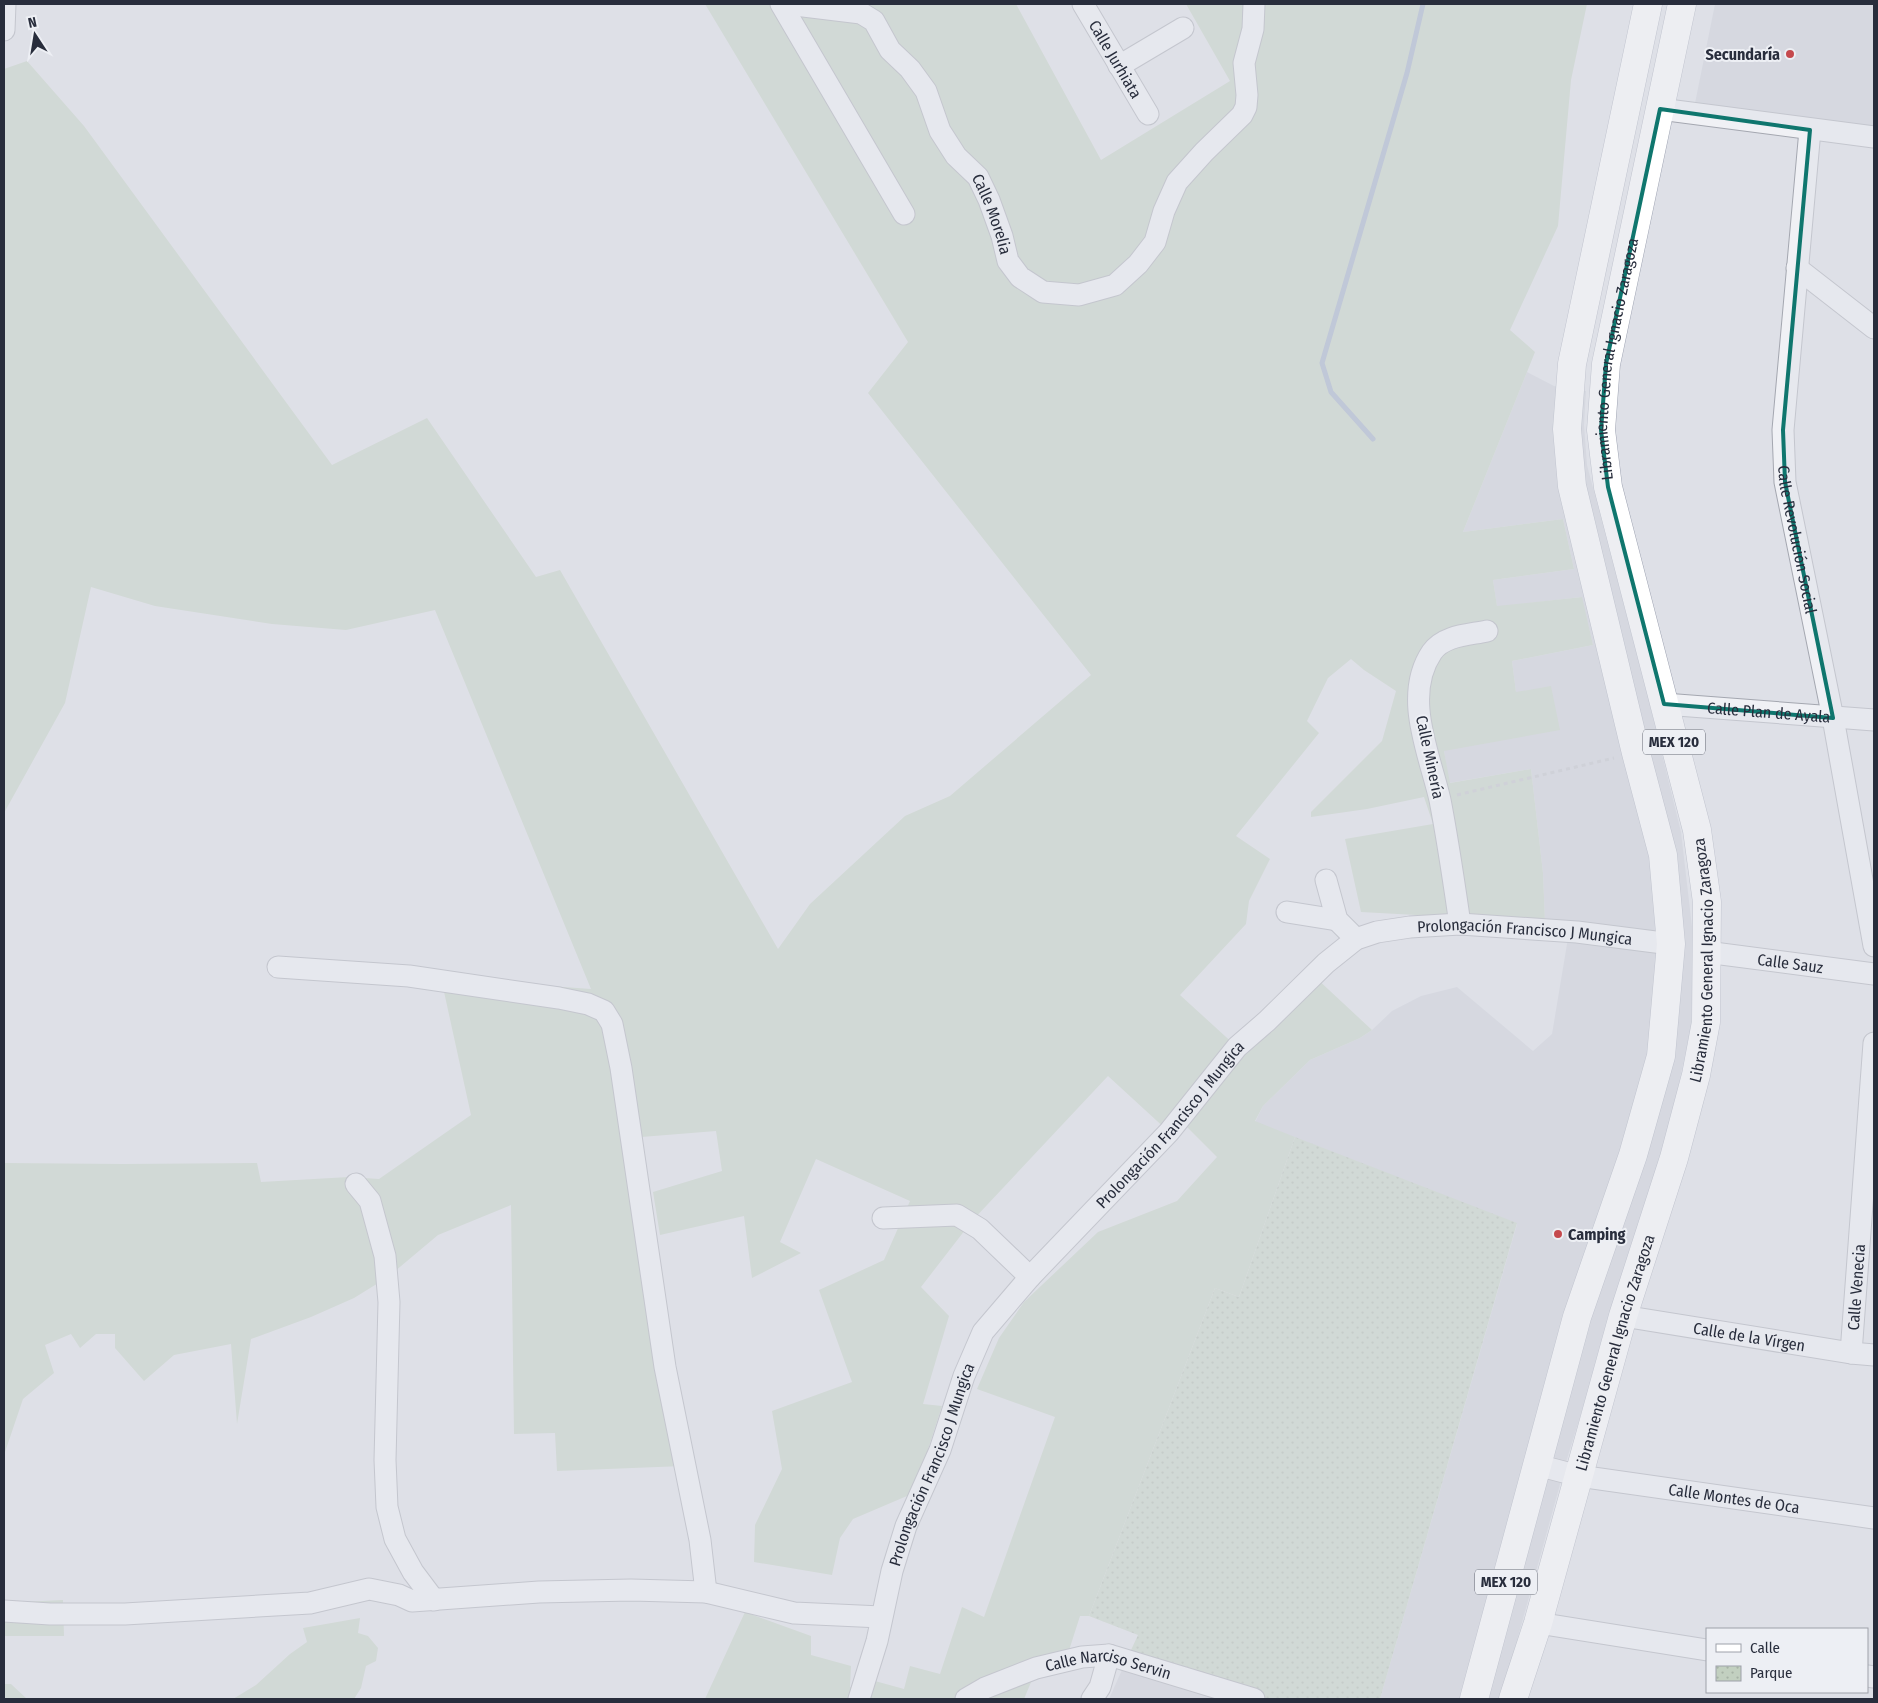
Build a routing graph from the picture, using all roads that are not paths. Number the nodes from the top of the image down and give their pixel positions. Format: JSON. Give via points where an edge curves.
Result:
{"nodes":[{"id":1,"x":5,"y":4,"type":"edge"},
{"id":2,"x":781,"y":4,"type":"edge"},
{"id":3,"x":787,"y":4,"type":"edge"},
{"id":4,"x":1083,"y":4,"type":"edge"},
{"id":5,"x":1254,"y":4,"type":"edge"},
{"id":6,"x":1648,"y":4,"type":"edge"},
{"id":7,"x":1682,"y":4,"type":"edge"},
{"id":8,"x":1183,"y":28,"type":"dead end"},
{"id":9,"x":4,"y":30,"type":"edge"},
{"id":10,"x":1119,"y":66,"type":"junction"},
{"id":11,"x":1660,"y":108,"type":"junction"},
{"id":12,"x":1148,"y":114,"type":"dead end"},
{"id":13,"x":1810,"y":130,"type":"junction"},
{"id":14,"x":1874,"y":137,"type":"edge"},
{"id":15,"x":904,"y":214,"type":"dead end"},
{"id":16,"x":1797,"y":268,"type":"junction"},
{"id":17,"x":1874,"y":328,"type":"edge"},
{"id":18,"x":1487,"y":632,"type":"dead end"},
{"id":19,"x":1664,"y":704,"type":"junction"},
{"id":20,"x":1833,"y":718,"type":"junction"},
{"id":21,"x":1874,"y":720,"type":"edge"},
{"id":22,"x":1326,"y":880,"type":"dead end"},
{"id":23,"x":1287,"y":912,"type":"dead end"},
{"id":24,"x":1337,"y":920,"type":"junction"},
{"id":25,"x":1460,"y":924,"type":"junction"},
{"id":26,"x":1356,"y":940,"type":"junction"},
{"id":27,"x":1671,"y":944,"type":"junction"},
{"id":28,"x":1874,"y":946,"type":"edge"},
{"id":29,"x":1706,"y":952,"type":"junction"},
{"id":30,"x":278,"y":967,"type":"dead end"},
{"id":31,"x":1874,"y":974,"type":"edge"},
{"id":32,"x":1874,"y":1042,"type":"edge"},
{"id":33,"x":356,"y":1184,"type":"dead end"},
{"id":34,"x":883,"y":1218,"type":"dead end"},
{"id":35,"x":1030,"y":1277,"type":"junction"},
{"id":36,"x":1623,"y":1316,"type":"junction"},
{"id":37,"x":1851,"y":1353,"type":"junction"},
{"id":38,"x":1874,"y":1354,"type":"edge"},
{"id":39,"x":1537,"y":1465,"type":"junction"},
{"id":40,"x":1587,"y":1477,"type":"junction"},
{"id":41,"x":1874,"y":1518,"type":"edge"},
{"id":42,"x":706,"y":1592,"type":"junction"},
{"id":43,"x":434,"y":1600,"type":"junction"},
{"id":44,"x":4,"y":1611,"type":"edge"},
{"id":45,"x":881,"y":1617,"type":"junction"},
{"id":46,"x":1538,"y":1623,"type":"junction"},
{"id":47,"x":1706,"y":1650,"type":"edge"},
{"id":48,"x":1109,"y":1655,"type":"junction"},
{"id":49,"x":859,"y":1699,"type":"edge"},
{"id":50,"x":966,"y":1699,"type":"edge"},
{"id":51,"x":1092,"y":1699,"type":"edge"},
{"id":52,"x":1254,"y":1699,"type":"edge"},
{"id":53,"x":1474,"y":1699,"type":"edge"},
{"id":54,"x":1512,"y":1699,"type":"edge"}],
"edges":[{"from":1,"to":9,"type":"street"},
{"from":2,"to":15,"type":"street"},
{"from":3,"to":5,"type":"street","name":"Calle Morelia","via":[[861,14],[874,21],[890,50],[926,91],[940,132],[956,156],[978,177],[1002,236],[1008,260],[1020,277],[1043,292],[1079,295],[1115,285],[1138,264],[1155,242],[1177,182],[1242,116],[1247,95],[1244,63],[1253,29]]},
{"from":4,"to":10,"type":"street","name":"Calle Jurhiata"},
{"from":6,"to":27,"type":"main road","name":"Libramiento General Ignacio Zaragoza","number":"MEX 120","via":[[1572,364],[1567,429],[1572,486],[1662,855]]},
{"from":7,"to":11,"type":"main road","name":"Libramiento General Ignacio Zaragoza","number":"MEX 120"},
{"from":8,"to":10,"type":"street"},
{"from":10,"to":12,"type":"street","name":"Calle Jurhiata"},
{"from":11,"to":13,"type":"street"},
{"from":11,"to":19,"type":"main road","name":"Libramiento General Ignacio Zaragoza","number":"MEX 120","via":[[1606,364],[1601,430],[1608,487]]},
{"from":13,"to":14,"type":"street"},
{"from":13,"to":16,"type":"street","name":"Calle Revolución Social"},
{"from":16,"to":17,"type":"street"},
{"from":16,"to":20,"type":"street","name":"Calle Revolución Social","via":[[1783,430],[1785,482]]},
{"from":18,"to":25,"type":"street","name":"Calle Minería","via":[[1451,638],[1433,651],[1422,671],[1419,696],[1422,732],[1440,799]]},
{"from":19,"to":20,"type":"street","name":"Calle Plan de Ayala"},
{"from":19,"to":29,"type":"main road","name":"Libramiento General Ignacio Zaragoza","number":"MEX 120","via":[[1697,830],[1706,902]]},
{"from":20,"to":21,"type":"street","name":"Calle Plan de Ayala"},
{"from":20,"to":28,"type":"street","name":"Calle Revolución Social"},
{"from":22,"to":24,"type":"street"},
{"from":23,"to":24,"type":"street"},
{"from":24,"to":26,"type":"street"},
{"from":25,"to":26,"type":"street","name":"Prolongación Francisco J Mungica","via":[[1377,932]]},
{"from":25,"to":27,"type":"street","name":"Prolongación Francisco J Mungica","via":[[1577,932]]},
{"from":26,"to":35,"type":"street","name":"Prolongación Francisco J Mungica","via":[[1326,963],[1237,1047],[1169,1132]]},
{"from":27,"to":39,"type":"main road","name":"Libramiento General Ignacio Zaragoza","number":"MEX 120","via":[[1661,1056],[1632,1155],[1577,1317]]},
{"from":29,"to":31,"type":"street","name":"Calle Sauz"},
{"from":29,"to":36,"type":"main road","name":"Libramiento General Ignacio Zaragoza","number":"MEX 120","via":[[1706,1022],[1696,1075],[1674,1158]]},
{"from":30,"to":42,"type":"street","via":[[409,976],[560,998],[604,1011],[612,1024],[621,1068],[665,1366],[700,1540]]},
{"from":32,"to":37,"type":"street","name":"Calle Venecia"},
{"from":33,"to":43,"type":"street","via":[[370,1201],[385,1256],[389,1302],[384,1460],[387,1507],[395,1539],[413,1572]]},
{"from":34,"to":35,"type":"street","via":[[957,1215],[980,1229]]},
{"from":35,"to":45,"type":"street","name":"Prolongación Francisco J Mungica","via":[[983,1332],[964,1376],[940,1450],[906,1526]]},
{"from":36,"to":37,"type":"street","name":"Calle de la Vírgen"},
{"from":36,"to":40,"type":"main road","name":"Libramiento General Ignacio Zaragoza","number":"MEX 120"},
{"from":37,"to":38,"type":"street","name":"Calle de la Vírgen"},
{"from":39,"to":40,"type":"street","name":"Calle Montes de Oca"},
{"from":39,"to":53,"type":"main road","name":"Libramiento General Ignacio Zaragoza","number":"MEX 120"},
{"from":40,"to":41,"type":"street","name":"Calle Montes de Oca"},
{"from":40,"to":46,"type":"main road","name":"Libramiento General Ignacio Zaragoza","number":"MEX 120"},
{"from":42,"to":43,"type":"street","via":[[539,1592]]},
{"from":42,"to":45,"type":"street","via":[[794,1613]]},
{"from":43,"to":44,"type":"street","via":[[412,1601],[369,1589],[310,1603],[125,1614]]},
{"from":45,"to":49,"type":"street"},
{"from":46,"to":47,"type":"street"},
{"from":46,"to":54,"type":"main road","name":"Libramiento General Ignacio Zaragoza","number":"MEX 120"},
{"from":48,"to":50,"type":"street","name":"Calle Narciso Servin","via":[[1082,1657],[1036,1668]]},
{"from":48,"to":51,"type":"street","via":[[1100,1687]]},
{"from":48,"to":52,"type":"street","name":"Calle Narciso Servin"}]}
